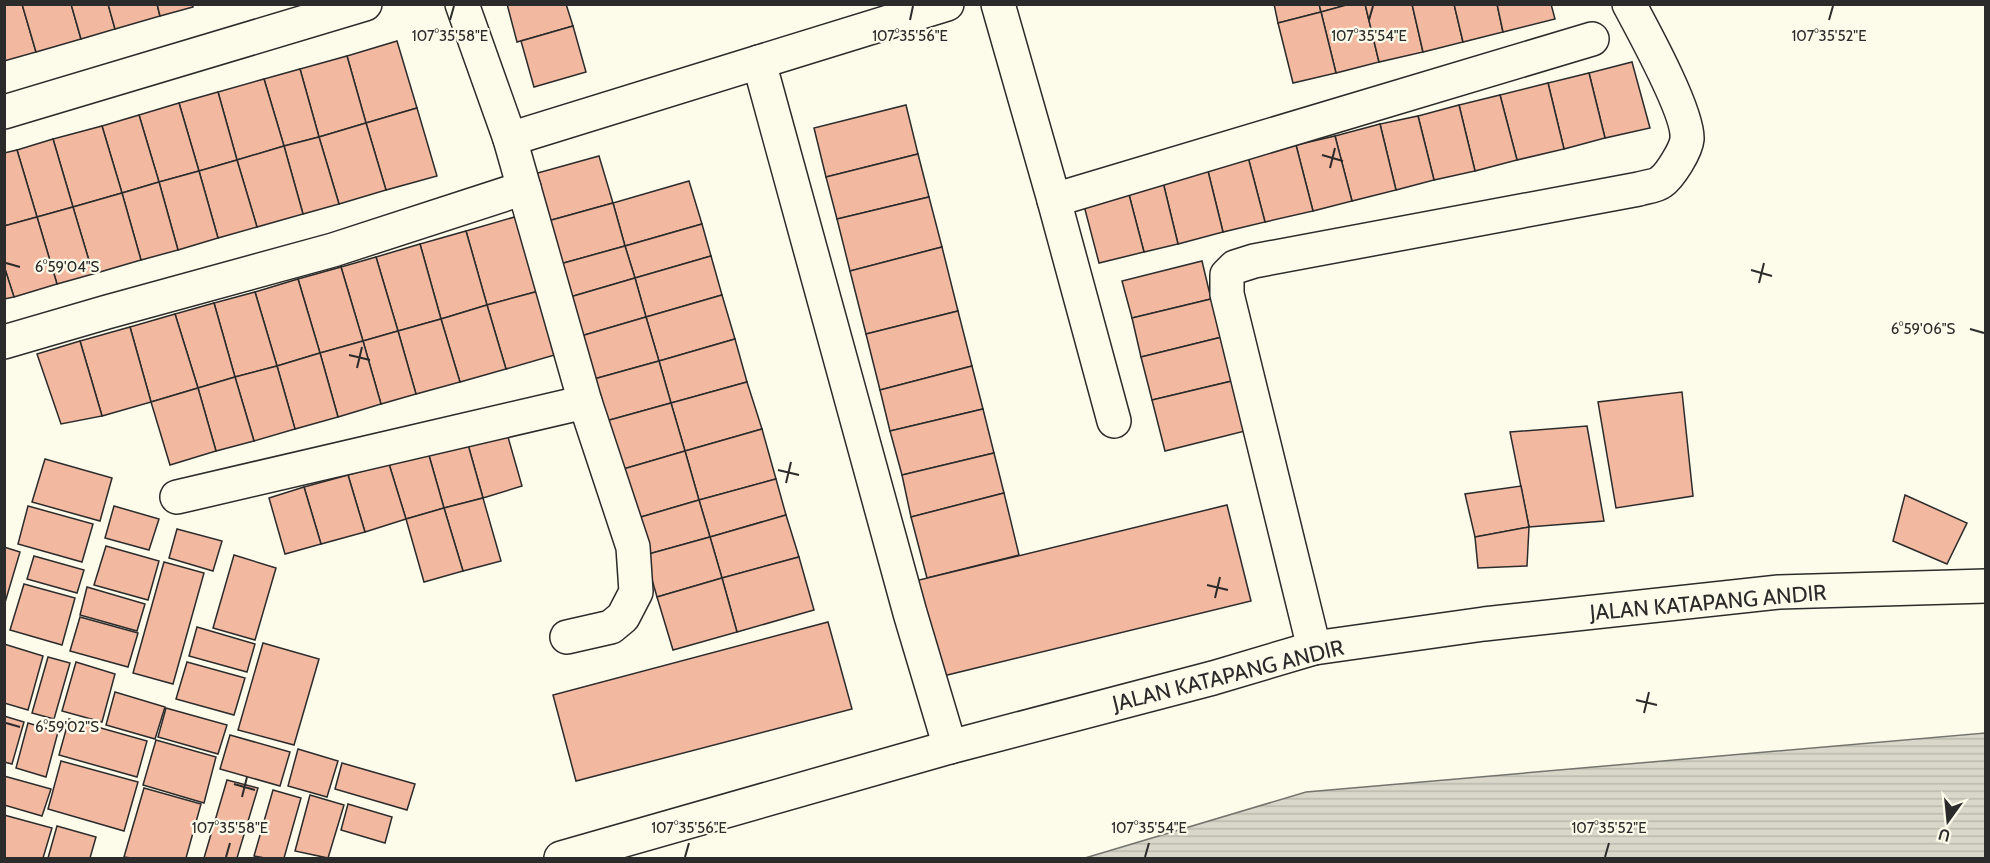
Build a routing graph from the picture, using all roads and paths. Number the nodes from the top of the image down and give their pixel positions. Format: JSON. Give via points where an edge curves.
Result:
{"nodes":[{"id":1,"x":365,"y":4,"type":"edge"},
{"id":2,"x":462,"y":4,"type":"edge"},
{"id":3,"x":947,"y":4,"type":"edge"},
{"id":4,"x":998,"y":4,"type":"edge"},
{"id":5,"x":1629,"y":4,"type":"edge"},
{"id":6,"x":1592,"y":39,"type":"dead end"},
{"id":7,"x":759,"y":62,"type":"junction"},
{"id":8,"x":4,"y":112,"type":"edge"},
{"id":9,"x":510,"y":139,"type":"junction"},
{"id":10,"x":524,"y":188,"type":"junction"},
{"id":11,"x":1054,"y":200,"type":"junction"},
{"id":12,"x":4,"y":342,"type":"edge"},
{"id":13,"x":585,"y":402,"type":"junction"},
{"id":14,"x":1114,"y":421,"type":"dead end"},
{"id":15,"x":177,"y":497,"type":"dead end"},
{"id":16,"x":1986,"y":586,"type":"edge"},
{"id":17,"x":567,"y":637,"type":"dead end"},
{"id":18,"x":1314,"y":648,"type":"junction"},
{"id":19,"x":950,"y":747,"type":"junction"},
{"id":20,"x":561,"y":858,"type":"edge"}],
"edges":[{"from":1,"to":8,"type":"street"},
{"from":2,"to":9,"type":"street"},
{"from":3,"to":7,"type":"street"},
{"from":4,"to":11,"type":"street"},
{"from":5,"to":18,"type":"street","via":[[1685,119],[1687,140],[1661,182],[1254,261],[1235,267],[1227,275],[1227,294]]},
{"from":6,"to":11,"type":"street"},
{"from":7,"to":9,"type":"street"},
{"from":7,"to":19,"type":"street"},
{"from":9,"to":10,"type":"street"},
{"from":10,"to":12,"type":"street","via":[[333,250]]},
{"from":10,"to":13,"type":"street"},
{"from":11,"to":14,"type":"street"},
{"from":13,"to":15,"type":"street"},
{"from":13,"to":17,"type":"street","via":[[633,547],[636,592],[623,617],[611,627]]},
{"from":16,"to":18,"type":"street","name":"JALAN KATAPANG ANDIR","via":[[1779,592],[1484,624]]},
{"from":18,"to":19,"type":"street","name":"JALAN KATAPANG ANDIR"},
{"from":19,"to":20,"type":"street","name":"JALAN KATAPANG ANDIR"}]}
